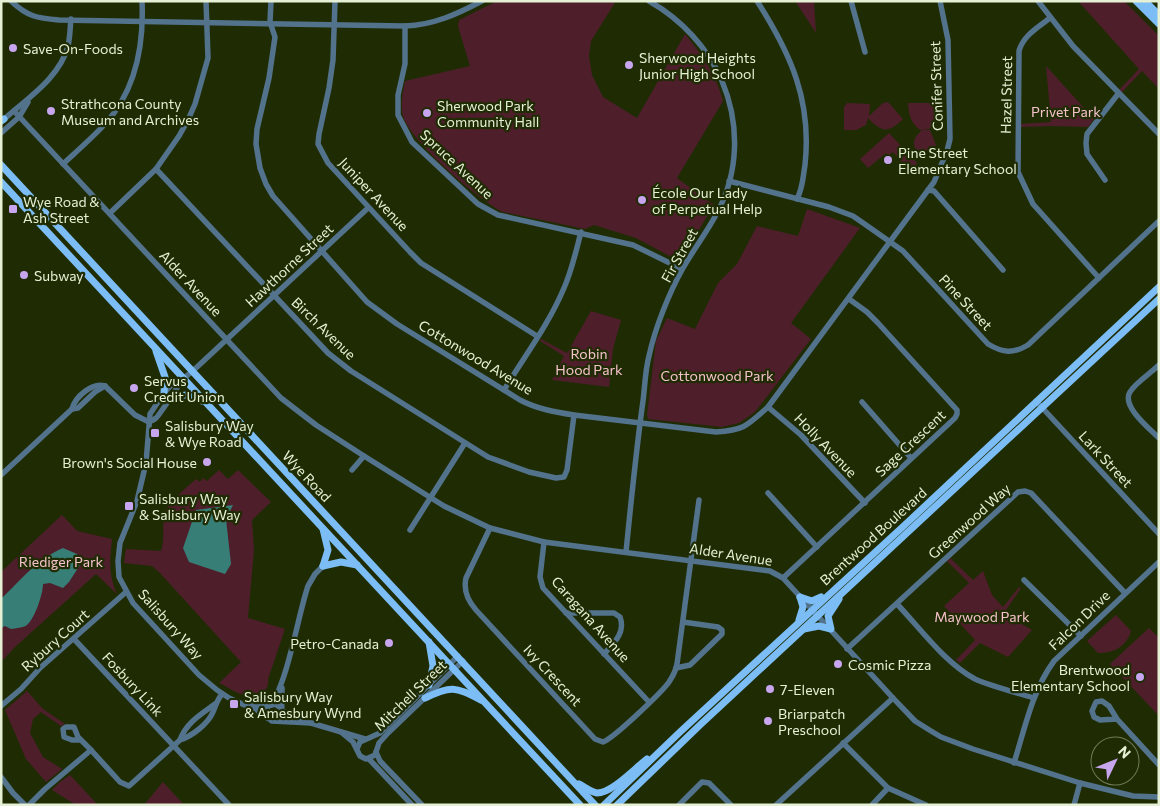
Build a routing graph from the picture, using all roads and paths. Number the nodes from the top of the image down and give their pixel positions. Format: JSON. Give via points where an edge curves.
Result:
{"nodes":[{"id":1,"x":11,"y":1,"type":"edge"},
{"id":2,"x":142,"y":1,"type":"edge"},
{"id":3,"x":206,"y":1,"type":"edge"},
{"id":4,"x":271,"y":1,"type":"edge"},
{"id":5,"x":335,"y":1,"type":"edge"},
{"id":6,"x":482,"y":1,"type":"edge"},
{"id":7,"x":649,"y":1,"type":"edge"},
{"id":8,"x":757,"y":1,"type":"edge"},
{"id":9,"x":851,"y":1,"type":"edge"},
{"id":10,"x":940,"y":1,"type":"edge"},
{"id":11,"x":1038,"y":1,"type":"edge"},
{"id":12,"x":1136,"y":1,"type":"edge"},
{"id":13,"x":1145,"y":1,"type":"edge"},
{"id":14,"x":657,"y":3,"type":"edge"},
{"id":15,"x":1159,"y":15,"type":"edge"},
{"id":16,"x":1050,"y":18,"type":"junction"},
{"id":17,"x":71,"y":19,"type":"junction"},
{"id":18,"x":143,"y":21,"type":"junction"},
{"id":19,"x":206,"y":21,"type":"junction"},
{"id":20,"x":270,"y":22,"type":"junction"},
{"id":21,"x":335,"y":24,"type":"junction"},
{"id":22,"x":1159,"y":24,"type":"edge"},
{"id":23,"x":406,"y":26,"type":"junction"},
{"id":24,"x":865,"y":52,"type":"dead end"},
{"id":25,"x":1118,"y":94,"type":"junction"},
{"id":26,"x":29,"y":100,"type":"junction"},
{"id":27,"x":14,"y":111,"type":"junction"},
{"id":28,"x":19,"y":117,"type":"junction"},
{"id":29,"x":2,"y":121,"type":"edge"},
{"id":30,"x":1,"y":132,"type":"edge"},
{"id":31,"x":1159,"y":134,"type":"edge"},
{"id":32,"x":1,"y":158,"type":"edge"},
{"id":33,"x":63,"y":164,"type":"junction"},
{"id":34,"x":1,"y":165,"type":"edge"},
{"id":35,"x":156,"y":169,"type":"junction"},
{"id":36,"x":15,"y":180,"type":"junction"},
{"id":37,"x":1105,"y":180,"type":"dead end"},
{"id":38,"x":730,"y":181,"type":"junction"},
{"id":39,"x":1,"y":182,"type":"edge"},
{"id":40,"x":928,"y":190,"type":"junction"},
{"id":41,"x":798,"y":199,"type":"junction"},
{"id":42,"x":368,"y":208,"type":"junction"},
{"id":43,"x":110,"y":213,"type":"junction"},
{"id":44,"x":1159,"y":222,"type":"edge"},
{"id":45,"x":581,"y":232,"type":"junction"},
{"id":46,"x":890,"y":243,"type":"junction"},
{"id":47,"x":321,"y":252,"type":"junction"},
{"id":48,"x":682,"y":269,"type":"junction"},
{"id":49,"x":1003,"y":270,"type":"dead end"},
{"id":50,"x":1099,"y":278,"type":"junction"},
{"id":51,"x":1159,"y":287,"type":"edge"},
{"id":52,"x":274,"y":296,"type":"junction"},
{"id":53,"x":1159,"y":298,"type":"edge"},
{"id":54,"x":849,"y":299,"type":"junction"},
{"id":55,"x":537,"y":336,"type":"junction"},
{"id":56,"x":227,"y":340,"type":"junction"},
{"id":57,"x":154,"y":346,"type":"junction"},
{"id":58,"x":1159,"y":365,"type":"edge"},
{"id":59,"x":192,"y":371,"type":"junction"},
{"id":60,"x":182,"y":379,"type":"junction"},
{"id":61,"x":504,"y":390,"type":"junction"},
{"id":62,"x":166,"y":396,"type":"junction"},
{"id":63,"x":1036,"y":401,"type":"junction"},
{"id":64,"x":862,"y":402,"type":"dead end"},
{"id":65,"x":207,"y":404,"type":"junction"},
{"id":66,"x":768,"y":407,"type":"junction"},
{"id":67,"x":1042,"y":407,"type":"junction"},
{"id":68,"x":574,"y":415,"type":"junction"},
{"id":69,"x":149,"y":422,"type":"junction"},
{"id":70,"x":640,"y":422,"type":"junction"},
{"id":71,"x":1159,"y":438,"type":"edge"},
{"id":72,"x":465,"y":443,"type":"junction"},
{"id":73,"x":364,"y":456,"type":"junction"},
{"id":74,"x":911,"y":458,"type":"junction"},
{"id":75,"x":352,"y":470,"type":"dead end"},
{"id":76,"x":1,"y":475,"type":"edge"},
{"id":77,"x":768,"y":493,"type":"dead end"},
{"id":78,"x":431,"y":498,"type":"junction"},
{"id":79,"x":699,"y":500,"type":"dead end"},
{"id":80,"x":864,"y":502,"type":"junction"},
{"id":81,"x":322,"y":527,"type":"junction"},
{"id":82,"x":490,"y":528,"type":"junction"},
{"id":83,"x":410,"y":530,"type":"dead end"},
{"id":84,"x":1159,"y":534,"type":"edge"},
{"id":85,"x":544,"y":542,"type":"junction"},
{"id":86,"x":817,"y":547,"type":"junction"},
{"id":87,"x":626,"y":552,"type":"junction"},
{"id":88,"x":691,"y":560,"type":"junction"},
{"id":89,"x":1159,"y":562,"type":"edge"},
{"id":90,"x":357,"y":565,"type":"junction"},
{"id":91,"x":323,"y":566,"type":"junction"},
{"id":92,"x":783,"y":578,"type":"junction"},
{"id":93,"x":1024,"y":580,"type":"dead end"},
{"id":94,"x":834,"y":588,"type":"junction"},
{"id":95,"x":126,"y":592,"type":"junction"},
{"id":96,"x":1125,"y":593,"type":"junction"},
{"id":97,"x":841,"y":594,"type":"junction"},
{"id":98,"x":800,"y":597,"type":"junction"},
{"id":99,"x":897,"y":604,"type":"junction"},
{"id":100,"x":812,"y":609,"type":"junction"},
{"id":101,"x":566,"y":613,"type":"junction"},
{"id":102,"x":818,"y":615,"type":"junction"},
{"id":103,"x":799,"y":621,"type":"junction"},
{"id":104,"x":683,"y":622,"type":"junction"},
{"id":105,"x":804,"y":629,"type":"junction"},
{"id":106,"x":831,"y":629,"type":"junction"},
{"id":107,"x":1081,"y":636,"type":"junction"},
{"id":108,"x":74,"y":639,"type":"junction"},
{"id":109,"x":429,"y":642,"type":"junction"},
{"id":110,"x":847,"y":650,"type":"junction"},
{"id":111,"x":604,"y":654,"type":"junction"},
{"id":112,"x":460,"y":659,"type":"junction"},
{"id":113,"x":452,"y":667,"type":"junction"},
{"id":114,"x":676,"y":668,"type":"junction"},
{"id":115,"x":283,"y":678,"type":"junction"},
{"id":116,"x":429,"y":685,"type":"junction"},
{"id":117,"x":222,"y":694,"type":"junction"},
{"id":118,"x":425,"y":698,"type":"junction"},
{"id":119,"x":893,"y":698,"type":"junction"},
{"id":120,"x":1034,"y":698,"type":"junction"},
{"id":121,"x":649,"y":702,"type":"junction"},
{"id":122,"x":486,"y":703,"type":"junction"},
{"id":123,"x":215,"y":704,"type":"junction"},
{"id":124,"x":244,"y":704,"type":"junction"},
{"id":125,"x":269,"y":705,"type":"junction"},
{"id":126,"x":1,"y":706,"type":"edge"},
{"id":127,"x":282,"y":710,"type":"junction"},
{"id":128,"x":267,"y":718,"type":"junction"},
{"id":129,"x":1117,"y":719,"type":"dead end"},
{"id":130,"x":275,"y":721,"type":"junction"},
{"id":131,"x":311,"y":723,"type":"junction"},
{"id":132,"x":341,"y":732,"type":"junction"},
{"id":133,"x":680,"y":732,"type":"junction"},
{"id":134,"x":367,"y":739,"type":"junction"},
{"id":135,"x":81,"y":740,"type":"dead end"},
{"id":136,"x":180,"y":740,"type":"junction"},
{"id":137,"x":843,"y":743,"type":"junction"},
{"id":138,"x":173,"y":746,"type":"junction"},
{"id":139,"x":357,"y":749,"type":"junction"},
{"id":140,"x":91,"y":750,"type":"junction"},
{"id":141,"x":377,"y":750,"type":"junction"},
{"id":142,"x":369,"y":759,"type":"junction"},
{"id":143,"x":1014,"y":763,"type":"junction"},
{"id":144,"x":1159,"y":765,"type":"edge"},
{"id":145,"x":1,"y":777,"type":"edge"},
{"id":146,"x":573,"y":780,"type":"junction"},
{"id":147,"x":1080,"y":783,"type":"junction"},
{"id":148,"x":564,"y":788,"type":"junction"},
{"id":149,"x":888,"y":788,"type":"junction"},
{"id":150,"x":631,"y":792,"type":"junction"},
{"id":151,"x":1159,"y":798,"type":"edge"},
{"id":152,"x":25,"y":805,"type":"edge"},
{"id":153,"x":29,"y":805,"type":"edge"},
{"id":154,"x":229,"y":805,"type":"edge"},
{"id":155,"x":412,"y":805,"type":"edge"},
{"id":156,"x":422,"y":805,"type":"edge"},
{"id":157,"x":573,"y":805,"type":"edge"},
{"id":158,"x":580,"y":805,"type":"edge"},
{"id":159,"x":595,"y":805,"type":"edge"},
{"id":160,"x":604,"y":805,"type":"edge"},
{"id":161,"x":617,"y":805,"type":"edge"},
{"id":162,"x":622,"y":805,"type":"edge"},
{"id":163,"x":679,"y":805,"type":"edge"},
{"id":164,"x":731,"y":805,"type":"edge"},
{"id":165,"x":776,"y":805,"type":"edge"},
{"id":166,"x":872,"y":805,"type":"edge"},
{"id":167,"x":926,"y":805,"type":"edge"},
{"id":168,"x":1074,"y":805,"type":"edge"}],
"edges":[{"from":1,"to":17,"type":"street","via":[[35,17]]},
{"from":2,"to":18,"type":"street"},
{"from":3,"to":19,"type":"street"},
{"from":4,"to":20,"type":"street","name":"Cottonwood Avenue"},
{"from":5,"to":21,"type":"street","name":"Juniper Avenue"},
{"from":6,"to":23,"type":"street","via":[[436,22]]},
{"from":7,"to":14,"type":"street","name":"Fir Street"},
{"from":8,"to":41,"type":"street","via":[[780,37],[799,82],[806,148]]},
{"from":9,"to":24,"type":"street"},
{"from":10,"to":40,"type":"street","name":"Conifer Street","via":[[948,40],[950,139]]},
{"from":11,"to":16,"type":"street"},
{"from":12,"to":22,"type":"main road"},
{"from":13,"to":15,"type":"main road"},
{"from":14,"to":38,"type":"street","name":"Fir Street","via":[[692,35],[718,72],[735,131]]},
{"from":16,"to":25,"type":"street"},
{"from":16,"to":50,"type":"street","name":"Hazel Street","via":[[1028,36],[1018,52],[1018,172],[1033,204]]},
{"from":17,"to":18,"type":"street"},
{"from":17,"to":26,"type":"street","via":[[64,55]]},
{"from":18,"to":19,"type":"street"},
{"from":18,"to":33,"type":"street","via":[[137,64],[124,96],[105,124]]},
{"from":19,"to":20,"type":"street"},
{"from":19,"to":35,"type":"street","via":[[208,58],[195,104],[179,136]]},
{"from":20,"to":21,"type":"street"},
{"from":20,"to":47,"type":"street","name":"Cottonwood Avenue","via":[[275,37],[257,128],[260,168],[273,196]]},
{"from":21,"to":23,"type":"street"},
{"from":21,"to":42,"type":"street","name":"Juniper Avenue","via":[[333,60],[318,144],[328,163]]},
{"from":23,"to":45,"type":"street","name":"Spruce Avenue","via":[[398,115],[412,142],[478,204],[491,212]]},
{"from":25,"to":31,"type":"street"},
{"from":25,"to":37,"type":"street","via":[[1087,134],[1087,154]]},
{"from":26,"to":27,"type":"street"},
{"from":26,"to":28,"type":"street"},
{"from":27,"to":28,"type":"street","name":"Alder Avenue"},
{"from":27,"to":29,"type":"street"},
{"from":28,"to":30,"type":"street"},
{"from":28,"to":33,"type":"street","name":"Alder Avenue"},
{"from":32,"to":36,"type":"main road"},
{"from":33,"to":43,"type":"street","name":"Alder Avenue"},
{"from":34,"to":36,"type":"main road","name":"Wye Road"},
{"from":35,"to":43,"type":"street"},
{"from":35,"to":52,"type":"street","name":"Birch Avenue"},
{"from":36,"to":59,"type":"main road","name":"Wye Road"},
{"from":38,"to":41,"type":"street","name":"Pine Street"},
{"from":38,"to":48,"type":"street","name":"Fir Street","via":[[716,215]]},
{"from":39,"to":57,"type":"main road","name":"Wye Road"},
{"from":40,"to":46,"type":"street","name":"Conifer Street"},
{"from":40,"to":49,"type":"street","via":[[934,191]]},
{"from":41,"to":46,"type":"street","name":"Pine Street","via":[[852,216]]},
{"from":42,"to":47,"type":"street","name":"Hawthorne Street"},
{"from":42,"to":55,"type":"street","name":"Juniper Avenue","via":[[421,262]]},
{"from":43,"to":56,"type":"street","name":"Alder Avenue"},
{"from":44,"to":50,"type":"street","name":"Pine Street"},
{"from":45,"to":48,"type":"street","name":"Spruce Avenue","via":[[633,245]]},
{"from":45,"to":55,"type":"street","via":[[565,286]]},
{"from":46,"to":50,"type":"street","name":"Pine Street","via":[[902,251],[988,344],[1004,352],[1014,352],[1028,345]]},
{"from":46,"to":54,"type":"street","name":"Cottonwood Avenue"},
{"from":47,"to":52,"type":"street","name":"Hawthorne Street"},
{"from":47,"to":61,"type":"street","name":"Cottonwood Avenue","via":[[367,302],[384,315]]},
{"from":48,"to":70,"type":"street","name":"Fir Street","via":[[661,317],[649,356]]},
{"from":51,"to":63,"type":"main road","name":"Brentwood Boulevard"},
{"from":52,"to":56,"type":"street","name":"Hawthorne Street"},
{"from":52,"to":72,"type":"street","name":"Birch Avenue","via":[[340,363]]},
{"from":53,"to":67,"type":"main road","name":"Brentwood Boulevard"},
{"from":54,"to":66,"type":"street","name":"Cottonwood Avenue"},
{"from":54,"to":74,"type":"street","name":"Sage Crescent","via":[[878,323],[957,410],[955,418]]},
{"from":55,"to":61,"type":"street"},
{"from":56,"to":59,"type":"street","name":"Hawthorne Street"},
{"from":56,"to":73,"type":"street","name":"Alder Avenue","via":[[292,407]]},
{"from":57,"to":60,"type":"main road","name":"Wye Road"},
{"from":57,"to":62,"type":"main road","via":[[165,377]]},
{"from":58,"to":71,"type":"street","via":[[1130,392],[1128,402]]},
{"from":59,"to":60,"type":"street","name":"Hawthorne Street"},
{"from":59,"to":112,"type":"main road","name":"Wye Road"},
{"from":60,"to":62,"type":"street","name":"Salisbury Way","via":[[175,381]]},
{"from":60,"to":65,"type":"main road","name":"Wye Road"},
{"from":61,"to":68,"type":"street","name":"Cottonwood Avenue","via":[[534,407]]},
{"from":62,"to":65,"type":"main road","via":[[186,396]]},
{"from":62,"to":69,"type":"street","name":"Salisbury Way","via":[[150,414]]},
{"from":63,"to":67,"type":"street","name":"Lark Street"},
{"from":63,"to":94,"type":"main road","name":"Brentwood Boulevard"},
{"from":64,"to":74,"type":"street"},
{"from":65,"to":81,"type":"main road","name":"Wye Road"},
{"from":66,"to":70,"type":"street","name":"Cottonwood Avenue","via":[[748,425],[735,430],[716,432]]},
{"from":66,"to":80,"type":"street","name":"Holly Avenue","via":[[800,435]]},
{"from":67,"to":84,"type":"street","name":"Lark Street"},
{"from":67,"to":97,"type":"main road","name":"Brentwood Boulevard"},
{"from":68,"to":70,"type":"street","name":"Cottonwood Avenue"},
{"from":68,"to":72,"type":"street","name":"Birch Avenue","via":[[564,477],[522,470],[488,457]]},
{"from":69,"to":76,"type":"street","via":[[134,416],[105,386],[96,386],[77,399],[72,409]]},
{"from":69,"to":95,"type":"street","name":"Salisbury Way","via":[[142,482],[118,552],[119,577]]},
{"from":70,"to":87,"type":"street","name":"Fir Street"},
{"from":72,"to":78,"type":"street"},
{"from":73,"to":75,"type":"street"},
{"from":73,"to":78,"type":"street","name":"Alder Avenue"},
{"from":74,"to":80,"type":"street","name":"Sage Crescent"},
{"from":77,"to":86,"type":"street"},
{"from":78,"to":82,"type":"street","name":"Alder Avenue"},
{"from":78,"to":83,"type":"street"},
{"from":79,"to":88,"type":"street","name":"Ivy Crescent"},
{"from":80,"to":86,"type":"street","name":"Sage Crescent"},
{"from":81,"to":90,"type":"main road","name":"Wye Road"},
{"from":81,"to":91,"type":"main road","via":[[328,550]]},
{"from":82,"to":85,"type":"street","name":"Alder Avenue"},
{"from":82,"to":121,"type":"street","name":"Ivy Crescent","via":[[465,583],[467,598],[476,610],[598,741],[608,740]]},
{"from":85,"to":87,"type":"street","name":"Alder Avenue"},
{"from":85,"to":101,"type":"street","name":"Caragana Avenue","via":[[540,580]]},
{"from":86,"to":92,"type":"street","name":"Sage Crescent"},
{"from":87,"to":88,"type":"street","name":"Alder Avenue"},
{"from":88,"to":92,"type":"street","name":"Alder Avenue","via":[[762,569]]},
{"from":88,"to":104,"type":"street","name":"Ivy Crescent"},
{"from":89,"to":96,"type":"street","name":"Falcon Drive"},
{"from":90,"to":91,"type":"main road","via":[[341,562]]},
{"from":90,"to":109,"type":"main road","name":"Wye Road"},
{"from":91,"to":115,"type":"street","via":[[307,591]]},
{"from":92,"to":98,"type":"street","name":"Alder Avenue"},
{"from":93,"to":107,"type":"street"},
{"from":94,"to":98,"type":"main road","via":[[816,600]]},
{"from":94,"to":100,"type":"main road","name":"Brentwood Boulevard"},
{"from":95,"to":108,"type":"street","name":"Rybury Court"},
{"from":95,"to":117,"type":"street","name":"Salisbury Way","via":[[191,666]]},
{"from":96,"to":99,"type":"street","name":"Greenwood Way","via":[[1031,493],[1025,491],[1018,492]]},
{"from":96,"to":107,"type":"street","name":"Falcon Drive"},
{"from":97,"to":102,"type":"main road","name":"Brentwood Boulevard"},
{"from":97,"to":106,"type":"main road","via":[[828,616]]},
{"from":98,"to":100,"type":"street","name":"Alder Avenue"},
{"from":98,"to":103,"type":"main road","via":[[803,607]]},
{"from":99,"to":110,"type":"street","name":"Greenwood Way"},
{"from":99,"to":120,"type":"street","via":[[962,670],[976,679]]},
{"from":100,"to":102,"type":"street","name":"Alder Avenue"},
{"from":100,"to":103,"type":"main road","name":"Brentwood Boulevard"},
{"from":101,"to":111,"type":"street","name":"Caragana Avenue"},
{"from":101,"to":111,"type":"street","via":[[614,613],[620,617],[621,634]]},
{"from":102,"to":105,"type":"main road","name":"Brentwood Boulevard"},
{"from":102,"to":106,"type":"street","name":"Alder Avenue"},
{"from":103,"to":133,"type":"main road","name":"Brentwood Boulevard"},
{"from":104,"to":114,"type":"street","name":"Ivy Crescent"},
{"from":104,"to":114,"type":"street","via":[[718,627],[722,634],[690,665]]},
{"from":105,"to":106,"type":"main road","via":[[818,626]]},
{"from":105,"to":150,"type":"main road","name":"Brentwood Boulevard"},
{"from":106,"to":110,"type":"street","name":"Alder Avenue"},
{"from":107,"to":120,"type":"street","name":"Falcon Drive","via":[[1054,661]]},
{"from":108,"to":126,"type":"street","name":"Rybury Court"},
{"from":108,"to":138,"type":"street","name":"Fosbury Link"},
{"from":109,"to":113,"type":"main road","name":"Wye Road"},
{"from":109,"to":116,"type":"main road","via":[[433,666]]},
{"from":110,"to":119,"type":"street","name":"Alder Avenue"},
{"from":111,"to":121,"type":"street","name":"Caragana Avenue"},
{"from":112,"to":113,"type":"street","name":"Mitchell Street"},
{"from":112,"to":146,"type":"main road","name":"Wye Road"},
{"from":113,"to":116,"type":"street","name":"Mitchell Street"},
{"from":113,"to":118,"type":"street","name":"Mitchell Street"},
{"from":113,"to":122,"type":"main road","name":"Wye Road"},
{"from":114,"to":121,"type":"street","name":"Ivy Crescent","via":[[668,683]]},
{"from":115,"to":125,"type":"street","via":[[276,698]]},
{"from":115,"to":127,"type":"street"},
{"from":116,"to":134,"type":"street","name":"Mitchell Street","via":[[380,734]]},
{"from":117,"to":123,"type":"street"},
{"from":117,"to":124,"type":"street","name":"Salisbury Way"},
{"from":118,"to":122,"type":"main road","via":[[452,688]]},
{"from":118,"to":141,"type":"street","name":"Mitchell Street","via":[[388,733]]},
{"from":119,"to":137,"type":"street"},
{"from":119,"to":143,"type":"street","name":"Alder Avenue","via":[[915,720],[941,737]]},
{"from":120,"to":143,"type":"street","name":"Falcon Drive"},
{"from":122,"to":148,"type":"main road","name":"Wye Road"},
{"from":123,"to":136,"type":"street","via":[[191,723]]},
{"from":123,"to":136,"type":"street","via":[[214,711],[204,723],[190,736]]},
{"from":124,"to":125,"type":"street","name":"Salisbury Way"},
{"from":124,"to":128,"type":"street","name":"Salisbury Way"},
{"from":125,"to":127,"type":"street","via":[[278,705]]},
{"from":125,"to":128,"type":"street","via":[[265,712]]},
{"from":127,"to":130,"type":"street","via":[[280,719]]},
{"from":127,"to":131,"type":"street"},
{"from":128,"to":130,"type":"street"},
{"from":129,"to":144,"type":"street"},
{"from":130,"to":131,"type":"street"},
{"from":131,"to":132,"type":"street"},
{"from":132,"to":134,"type":"street"},
{"from":132,"to":139,"type":"street"},
{"from":133,"to":146,"type":"main road","via":[[605,791],[591,791]]},
{"from":133,"to":160,"type":"main road","name":"Brentwood Boulevard"},
{"from":134,"to":139,"type":"street","via":[[360,742]]},
{"from":134,"to":141,"type":"street"},
{"from":135,"to":140,"type":"street"},
{"from":136,"to":138,"type":"street"},
{"from":137,"to":149,"type":"street"},
{"from":137,"to":165,"type":"street"},
{"from":138,"to":140,"type":"street","via":[[129,786],[120,782]]},
{"from":138,"to":154,"type":"street","name":"Fosbury Link"},
{"from":139,"to":142,"type":"street","via":[[360,756]]},
{"from":140,"to":153,"type":"street"},
{"from":141,"to":142,"type":"street"},
{"from":141,"to":156,"type":"street","via":[[380,761]]},
{"from":142,"to":155,"type":"street"},
{"from":143,"to":147,"type":"street","name":"Alder Avenue"},
{"from":145,"to":152,"type":"street"},
{"from":146,"to":159,"type":"main road","name":"Wye Road"},
{"from":147,"to":151,"type":"street","name":"Alder Avenue","via":[[1133,796]]},
{"from":147,"to":168,"type":"street"},
{"from":148,"to":157,"type":"main road"},
{"from":148,"to":158,"type":"main road","name":"Wye Road"},
{"from":149,"to":166,"type":"street"},
{"from":149,"to":167,"type":"street"},
{"from":150,"to":161,"type":"main road","name":"Brentwood Boulevard"},
{"from":150,"to":162,"type":"main road"},
{"from":163,"to":164,"type":"street","via":[[702,782],[709,783]]}]}
